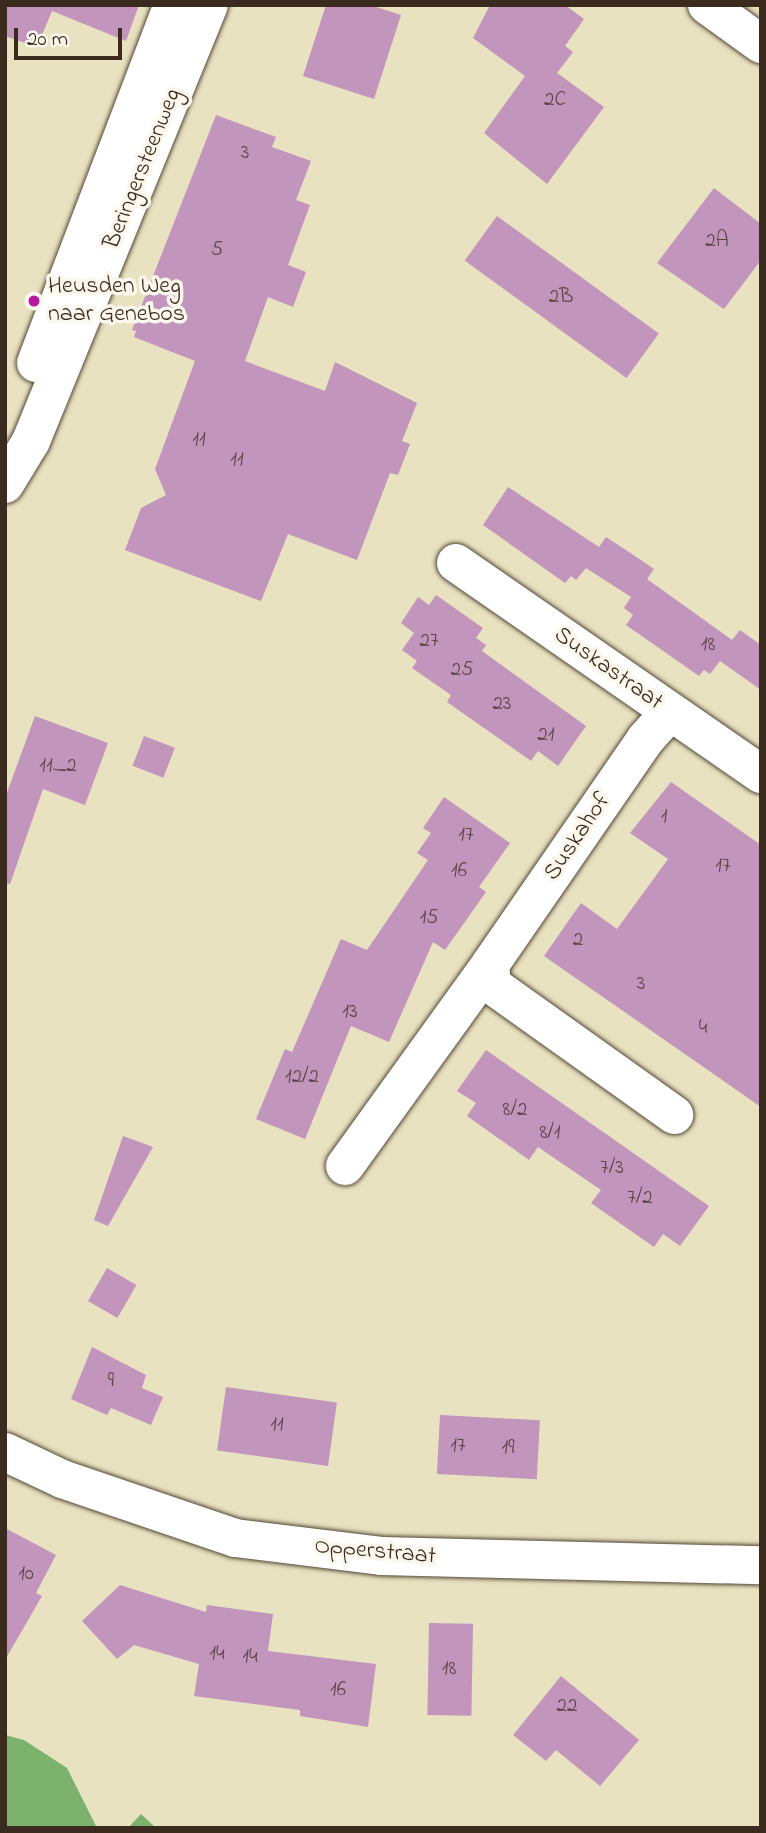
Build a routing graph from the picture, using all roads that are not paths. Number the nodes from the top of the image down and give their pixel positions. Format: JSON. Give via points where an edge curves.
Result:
{"nodes":[{"id":1,"x":173,"y":5,"type":"edge"},
{"id":2,"x":209,"y":5,"type":"edge"},
{"id":3,"x":707,"y":5,"type":"edge"},
{"id":4,"x":761,"y":44,"type":"edge"},
{"id":5,"x":5,"y":451,"type":"edge"},
{"id":6,"x":5,"y":484,"type":"edge"},
{"id":7,"x":456,"y":564,"type":"dead end"},
{"id":8,"x":670,"y":712,"type":"junction"},
{"id":9,"x":761,"y":774,"type":"edge"},
{"id":10,"x":490,"y":965,"type":"junction"},
{"id":11,"x":674,"y":1115,"type":"dead end"},
{"id":12,"x":345,"y":1166,"type":"dead end"},
{"id":13,"x":5,"y":1452,"type":"edge"},
{"id":14,"x":761,"y":1564,"type":"edge"}],
"edges":[{"from":1,"to":5,"type":"street","name":"Beringersteenweg"},
{"from":2,"to":6,"type":"street","name":"Beringersteenweg","via":[[31,441]]},
{"from":3,"to":4,"type":"street"},
{"from":7,"to":8,"type":"street","name":"Suskastraat"},
{"from":8,"to":9,"type":"street","name":"Suskastraat"},
{"from":8,"to":10,"type":"street","name":"Suskahof","via":[[645,740]]},
{"from":10,"to":11,"type":"street","via":[[492,985]]},
{"from":10,"to":12,"type":"street","name":"Suskahof"},
{"from":13,"to":14,"type":"street","name":"Opperstraat","via":[[62,1479],[236,1538],[380,1556]]}]}
